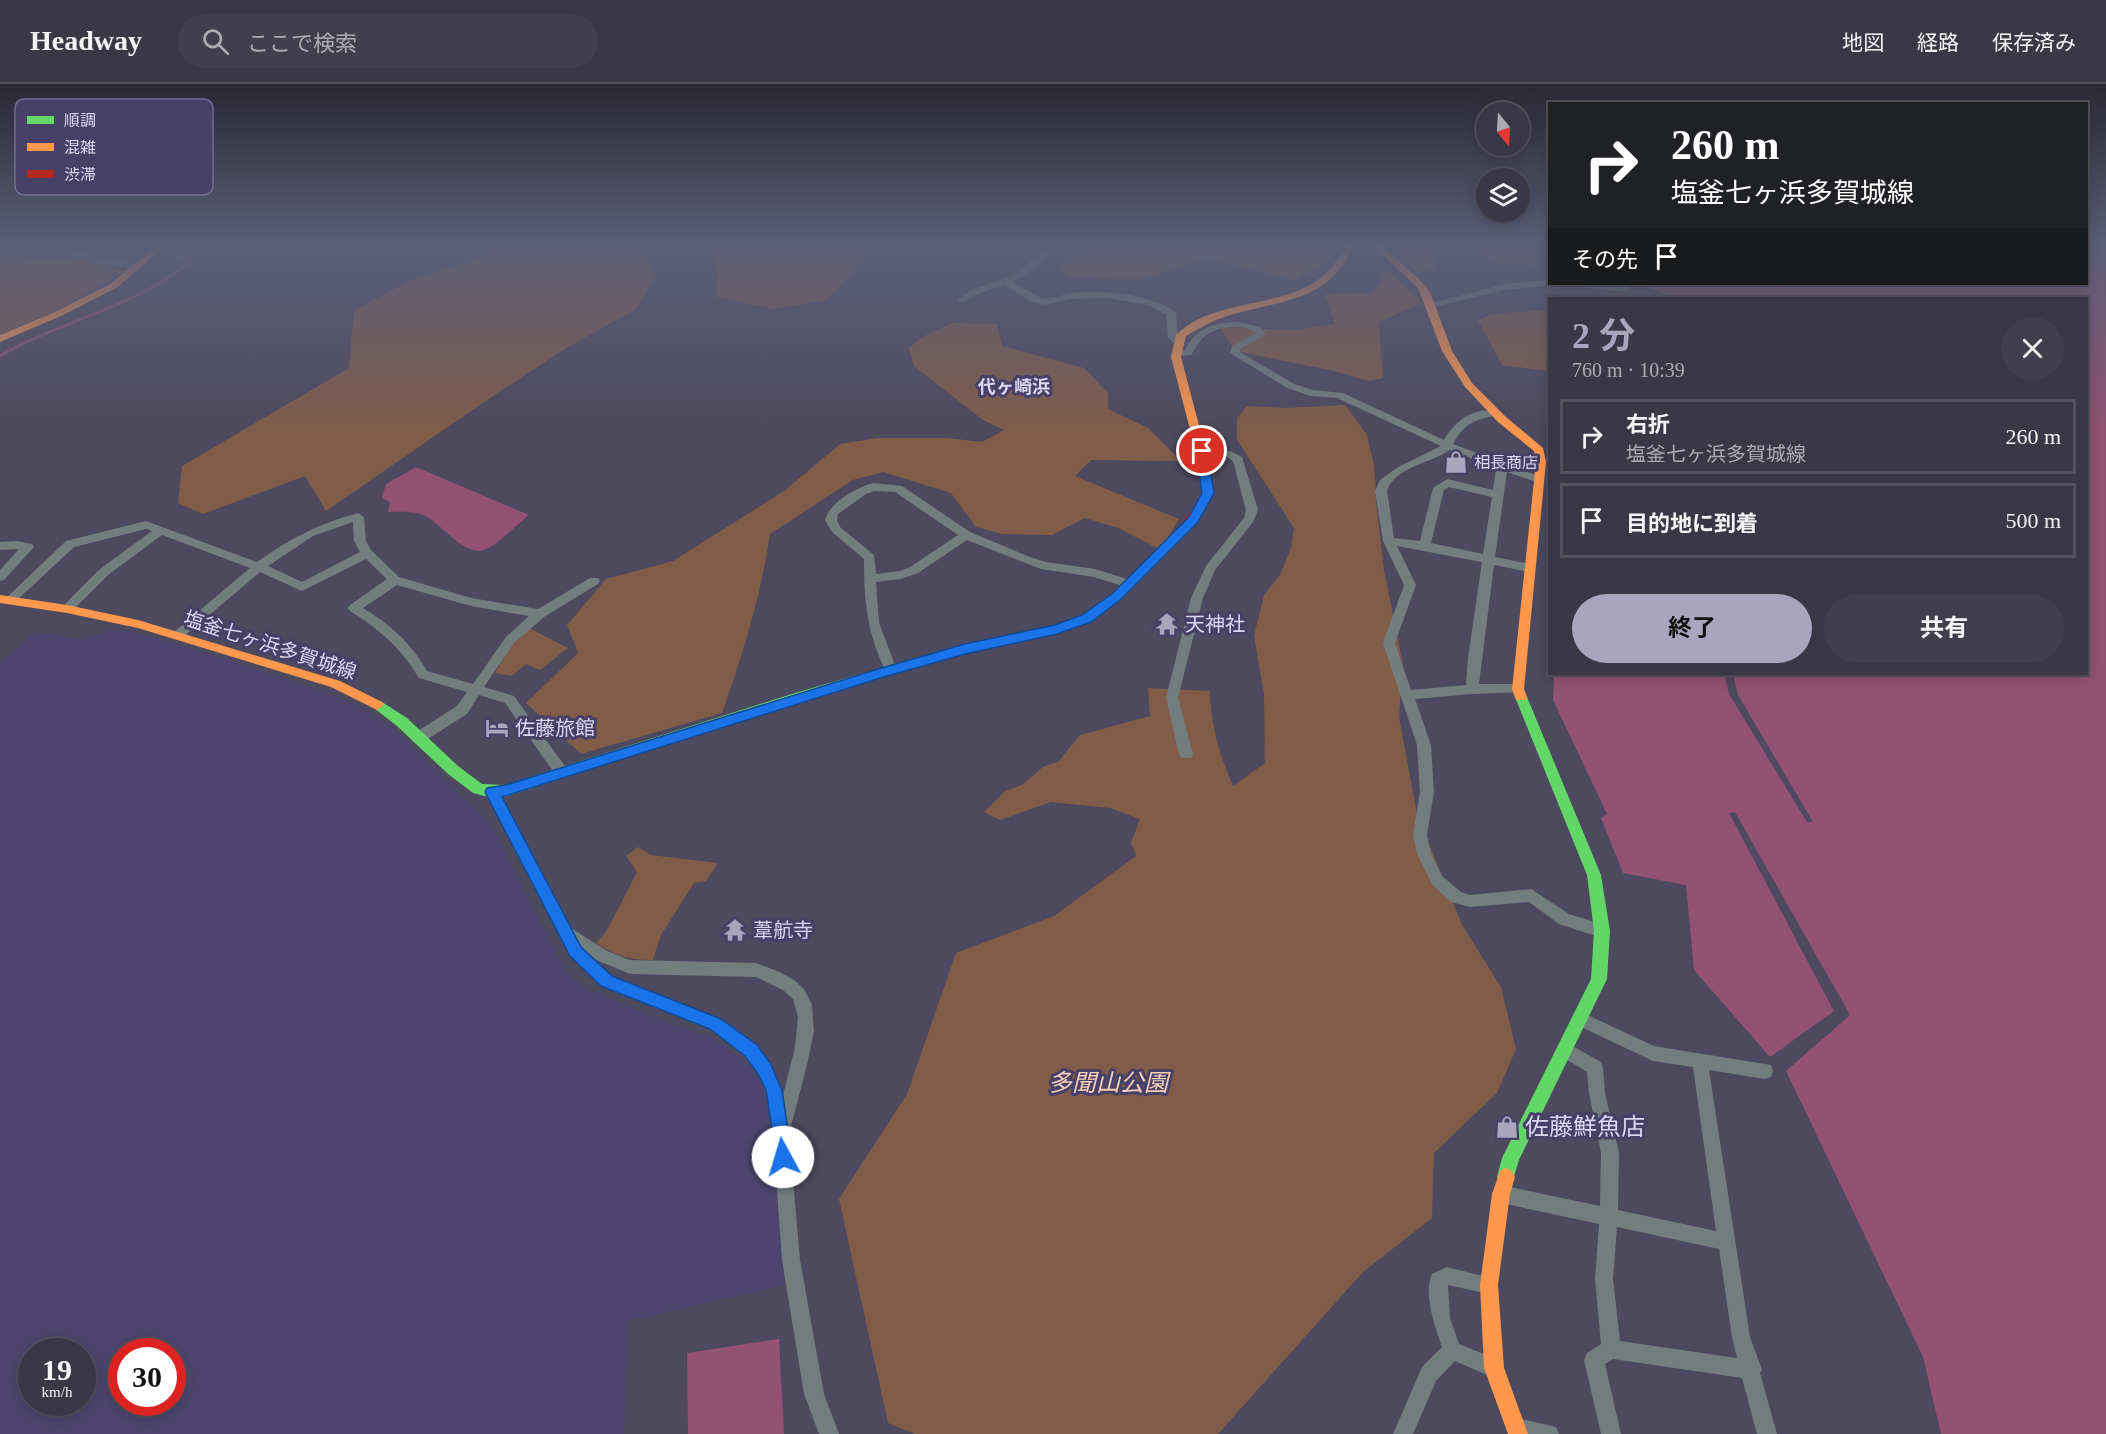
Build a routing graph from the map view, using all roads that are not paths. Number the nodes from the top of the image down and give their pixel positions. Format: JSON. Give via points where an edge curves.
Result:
{"nodes":[{"id":1,"x":66,"y":309,"type":"edge"},
{"id":2,"x":1166,"y":309,"type":"edge"},
{"id":3,"x":1242,"y":309,"type":"edge"},
{"id":4,"x":1431,"y":309,"type":"edge"},
{"id":5,"x":0,"y":339,"type":"edge"},
{"id":6,"x":1177,"y":347,"type":"junction"},
{"id":7,"x":1493,"y":413,"type":"junction"},
{"id":8,"x":1447,"y":445,"type":"junction"},
{"id":9,"x":1202,"y":451,"type":"junction"},
{"id":10,"x":1502,"y":467,"type":"junction"},
{"id":11,"x":1539,"y":480,"type":"junction"},
{"id":12,"x":1498,"y":495,"type":"junction"},
{"id":13,"x":161,"y":530,"type":"junction"},
{"id":14,"x":966,"y":535,"type":"junction"},
{"id":15,"x":1389,"y":541,"type":"junction"},
{"id":16,"x":1425,"y":544,"type":"junction"},
{"id":17,"x":0,"y":546,"type":"edge"},
{"id":18,"x":367,"y":553,"type":"junction"},
{"id":19,"x":1488,"y":561,"type":"junction"},
{"id":20,"x":260,"y":567,"type":"junction"},
{"id":21,"x":1530,"y":568,"type":"junction"},
{"id":22,"x":0,"y":577,"type":"edge"},
{"id":23,"x":872,"y":578,"type":"junction"},
{"id":24,"x":395,"y":580,"type":"junction"},
{"id":25,"x":594,"y":581,"type":"dead end"},
{"id":26,"x":1129,"y":584,"type":"junction"},
{"id":27,"x":5,"y":599,"type":"edge"},
{"id":28,"x":67,"y":609,"type":"junction"},
{"id":29,"x":540,"y":614,"type":"junction"},
{"id":30,"x":177,"y":634,"type":"junction"},
{"id":31,"x":891,"y":670,"type":"junction"},
{"id":32,"x":1472,"y":689,"type":"junction"},
{"id":33,"x":1518,"y":689,"type":"junction"},
{"id":34,"x":477,"y":690,"type":"junction"},
{"id":35,"x":1406,"y":695,"type":"junction"},
{"id":36,"x":418,"y":738,"type":"junction"},
{"id":37,"x":1186,"y":754,"type":"dead end"},
{"id":38,"x":562,"y":773,"type":"junction"},
{"id":39,"x":492,"y":792,"type":"junction"},
{"id":40,"x":564,"y":930,"type":"junction"},
{"id":41,"x":1602,"y":931,"type":"junction"},
{"id":42,"x":1581,"y":1019,"type":"junction"},
{"id":43,"x":1565,"y":1050,"type":"junction"},
{"id":44,"x":1700,"y":1062,"type":"junction"},
{"id":45,"x":1765,"y":1071,"type":"dead end"},
{"id":46,"x":781,"y":1136,"type":"junction"},
{"id":47,"x":1501,"y":1194,"type":"junction"},
{"id":48,"x":1610,"y":1215,"type":"junction"},
{"id":49,"x":1727,"y":1242,"type":"junction"},
{"id":50,"x":1489,"y":1285,"type":"junction"},
{"id":51,"x":1611,"y":1349,"type":"junction"},
{"id":52,"x":1452,"y":1350,"type":"junction"},
{"id":53,"x":1494,"y":1368,"type":"junction"},
{"id":54,"x":1752,"y":1370,"type":"junction"},
{"id":55,"x":1517,"y":1431,"type":"edge"},
{"id":56,"x":829,"y":1434,"type":"edge"},
{"id":57,"x":1403,"y":1434,"type":"edge"},
{"id":58,"x":1550,"y":1434,"type":"edge"},
{"id":59,"x":1611,"y":1434,"type":"edge"},
{"id":60,"x":1767,"y":1434,"type":"edge"}],
"edges":[{"from":1,"to":5,"type":"main road"},
{"from":2,"to":6,"type":"street","via":[[1172,313]]},
{"from":3,"to":6,"type":"main road","via":[[1187,329]]},
{"from":4,"to":7,"type":"main road","via":[[1451,359]]},
{"from":6,"to":8,"type":"street","via":[[1188,353],[1193,341],[1210,327],[1256,327],[1261,334],[1235,348],[1235,353],[1270,375],[1295,389],[1339,395]]},
{"from":6,"to":9,"type":"main road"},
{"from":7,"to":8,"type":"street","via":[[1471,415],[1455,428]]},
{"from":7,"to":11,"type":"main road","via":[[1539,450]]},
{"from":8,"to":10,"type":"street"},
{"from":8,"to":15,"type":"street","via":[[1384,482],[1381,491]]},
{"from":9,"to":26,"type":"main road","via":[[1208,483],[1202,507]]},
{"from":9,"to":37,"type":"street","via":[[1230,454],[1238,459],[1252,510],[1250,519],[1210,570],[1189,627],[1172,698]]},
{"from":10,"to":11,"type":"street"},
{"from":10,"to":12,"type":"street"},
{"from":11,"to":21,"type":"main road"},
{"from":12,"to":16,"type":"street","via":[[1447,483],[1439,488]]},
{"from":12,"to":19,"type":"street"},
{"from":13,"to":20,"type":"street"},
{"from":13,"to":27,"type":"street","via":[[146,525],[70,544]]},
{"from":13,"to":28,"type":"street","via":[[104,572]]},
{"from":14,"to":23,"type":"street","via":[[914,570]]},
{"from":14,"to":23,"type":"street","via":[[898,489],[873,487],[862,491],[833,512],[831,520],[870,558]]},
{"from":14,"to":26,"type":"street","via":[[1026,561],[1107,576]]},
{"from":15,"to":16,"type":"street"},
{"from":15,"to":35,"type":"street","via":[[1410,585],[1389,643]]},
{"from":16,"to":19,"type":"street"},
{"from":17,"to":22,"type":"street","via":[[28,547]]},
{"from":18,"to":20,"type":"street","via":[[302,587]]},
{"from":18,"to":20,"type":"street","via":[[360,541],[358,517],[339,520],[292,542]]},
{"from":18,"to":24,"type":"street"},
{"from":19,"to":21,"type":"street"},
{"from":19,"to":32,"type":"street"},
{"from":20,"to":30,"type":"street"},
{"from":21,"to":33,"type":"main road"},
{"from":23,"to":31,"type":"street","via":[[873,623]]},
{"from":24,"to":29,"type":"street","via":[[471,602]]},
{"from":24,"to":34,"type":"street","via":[[354,608],[387,628],[412,654],[423,675]]},
{"from":25,"to":29,"type":"street"},
{"from":26,"to":31,"type":"main road","via":[[1104,608],[1074,624]]},
{"from":27,"to":28,"type":"main road","name":"塩釜七ヶ浜多賀城線"},
{"from":28,"to":30,"type":"main road","name":"塩釜七ヶ浜多賀城線"},
{"from":29,"to":34,"type":"street","via":[[510,640]]},
{"from":30,"to":36,"type":"main road","name":"塩釜七ヶ浜多賀城線","via":[[335,684],[376,704]]},
{"from":31,"to":38,"type":"main road"},
{"from":32,"to":33,"type":"street"},
{"from":32,"to":35,"type":"street"},
{"from":33,"to":41,"type":"main road","via":[[1594,875]]},
{"from":34,"to":36,"type":"street","via":[[462,710]]},
{"from":34,"to":38,"type":"street","via":[[509,699]]},
{"from":35,"to":41,"type":"street","via":[[1424,745],[1427,792],[1420,835],[1437,880],[1456,897],[1470,901],[1532,895],[1564,920]]},
{"from":36,"to":39,"type":"main road","name":"塩釜七ヶ浜多賀城線","via":[[478,789]]},
{"from":38,"to":39,"type":"main road"},
{"from":39,"to":40,"type":"street"},
{"from":40,"to":46,"type":"street","via":[[575,951],[606,981],[715,1024],[751,1051],[774,1090]]},
{"from":40,"to":46,"type":"street","via":[[602,956],[630,967],[756,970],[792,986],[805,1006],[808,1028]]},
{"from":41,"to":42,"type":"main road","via":[[1599,980]]},
{"from":42,"to":43,"type":"main road"},
{"from":42,"to":44,"type":"street","via":[[1653,1053]]},
{"from":43,"to":47,"type":"main road","via":[[1511,1158]]},
{"from":43,"to":48,"type":"street","via":[[1595,1068],[1610,1153]]},
{"from":44,"to":45,"type":"street"},
{"from":44,"to":49,"type":"street"},
{"from":46,"to":56,"type":"street","via":[[790,1260],[814,1394]]},
{"from":47,"to":48,"type":"street"},
{"from":47,"to":50,"type":"main road"},
{"from":48,"to":49,"type":"street"},
{"from":48,"to":51,"type":"street","via":[[1604,1279]]},
{"from":49,"to":54,"type":"street","via":[[1741,1337]]},
{"from":50,"to":52,"type":"street","via":[[1447,1276],[1438,1280],[1441,1318]]},
{"from":50,"to":53,"type":"main road"},
{"from":51,"to":54,"type":"street"},
{"from":51,"to":59,"type":"street","via":[[1594,1360]]},
{"from":52,"to":53,"type":"street"},
{"from":52,"to":57,"type":"street","via":[[1429,1374]]},
{"from":53,"to":55,"type":"main road"},
{"from":54,"to":60,"type":"street"},
{"from":55,"to":58,"type":"street"}]}
